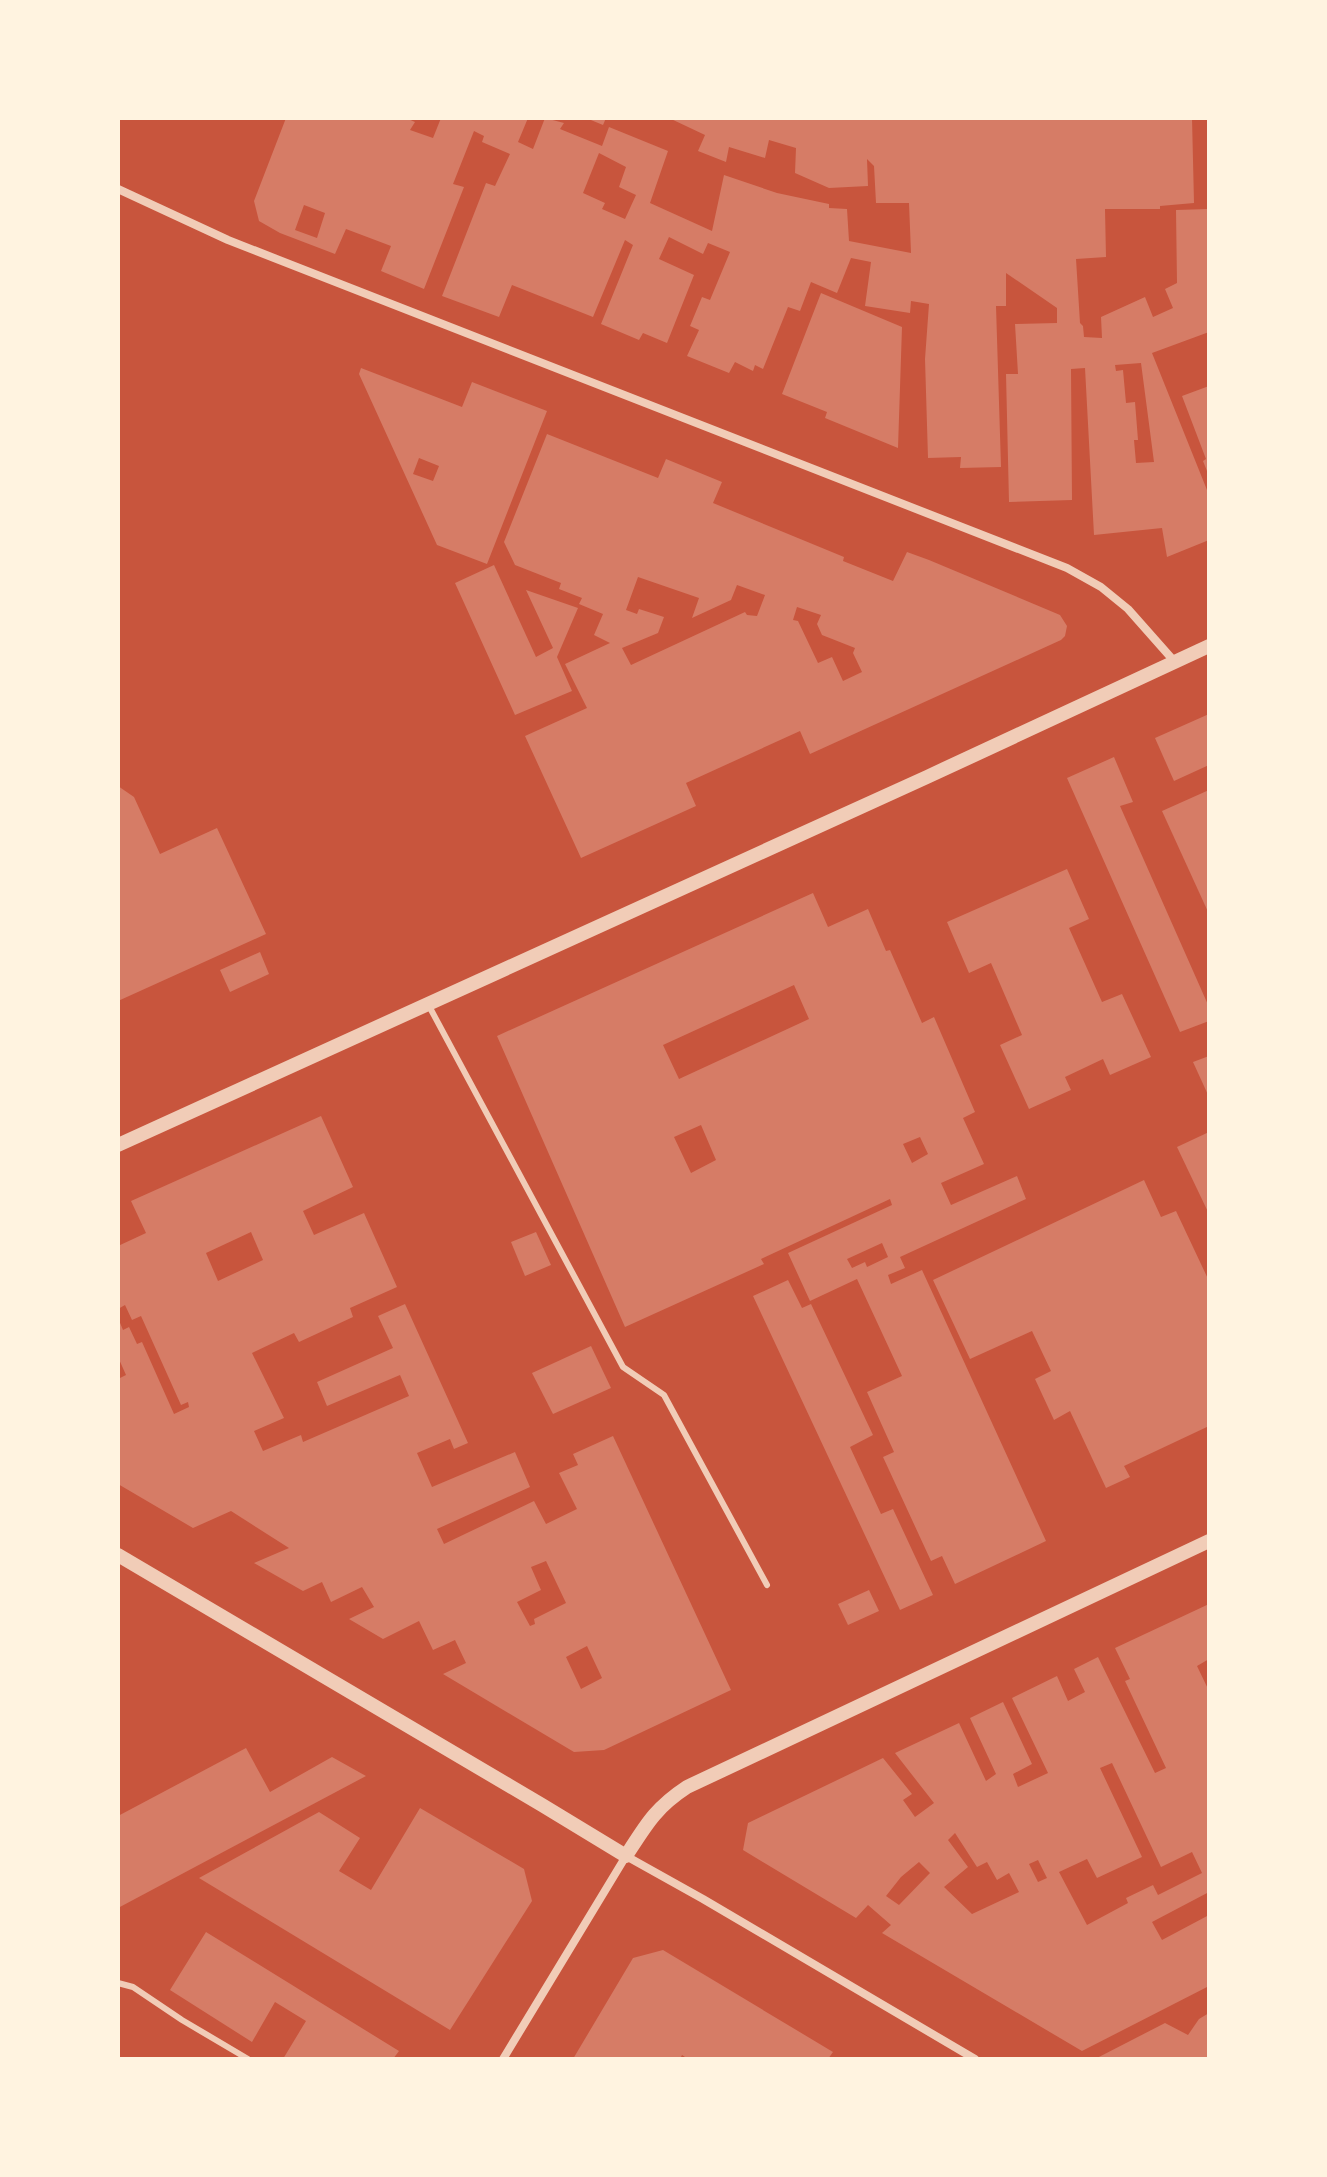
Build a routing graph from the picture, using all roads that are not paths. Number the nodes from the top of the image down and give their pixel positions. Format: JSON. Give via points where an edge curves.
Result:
{"nodes":[{"id":1,"x":118,"y":189,"type":"edge"},
{"id":2,"x":1209,"y":646,"type":"edge"},
{"id":3,"x":1174,"y":661,"type":"junction"},
{"id":4,"x":428,"y":1004,"type":"junction"},
{"id":5,"x":118,"y":1145,"type":"edge"},
{"id":6,"x":1209,"y":1541,"type":"edge"},
{"id":7,"x":118,"y":1555,"type":"edge"},
{"id":8,"x":767,"y":1585,"type":"dead end"},
{"id":9,"x":626,"y":1856,"type":"junction"},
{"id":10,"x":118,"y":1983,"type":"edge"},
{"id":11,"x":248,"y":2059,"type":"edge"},
{"id":12,"x":503,"y":2059,"type":"edge"},
{"id":13,"x":975,"y":2059,"type":"edge"}],
"edges":[{"from":1,"to":3,"type":"street","via":[[228,240],[1067,568],[1128,609]]},
{"from":2,"to":3,"type":"street"},
{"from":3,"to":4,"type":"street"},
{"from":4,"to":5,"type":"street"},
{"from":4,"to":8,"type":"lane","via":[[623,1367],[664,1395]]},
{"from":6,"to":9,"type":"street","via":[[687,1787],[652,1815]]},
{"from":7,"to":9,"type":"street"},
{"from":9,"to":12,"type":"street"},
{"from":9,"to":13,"type":"street"},
{"from":10,"to":11,"type":"lane","via":[[133,1987]]}]}
